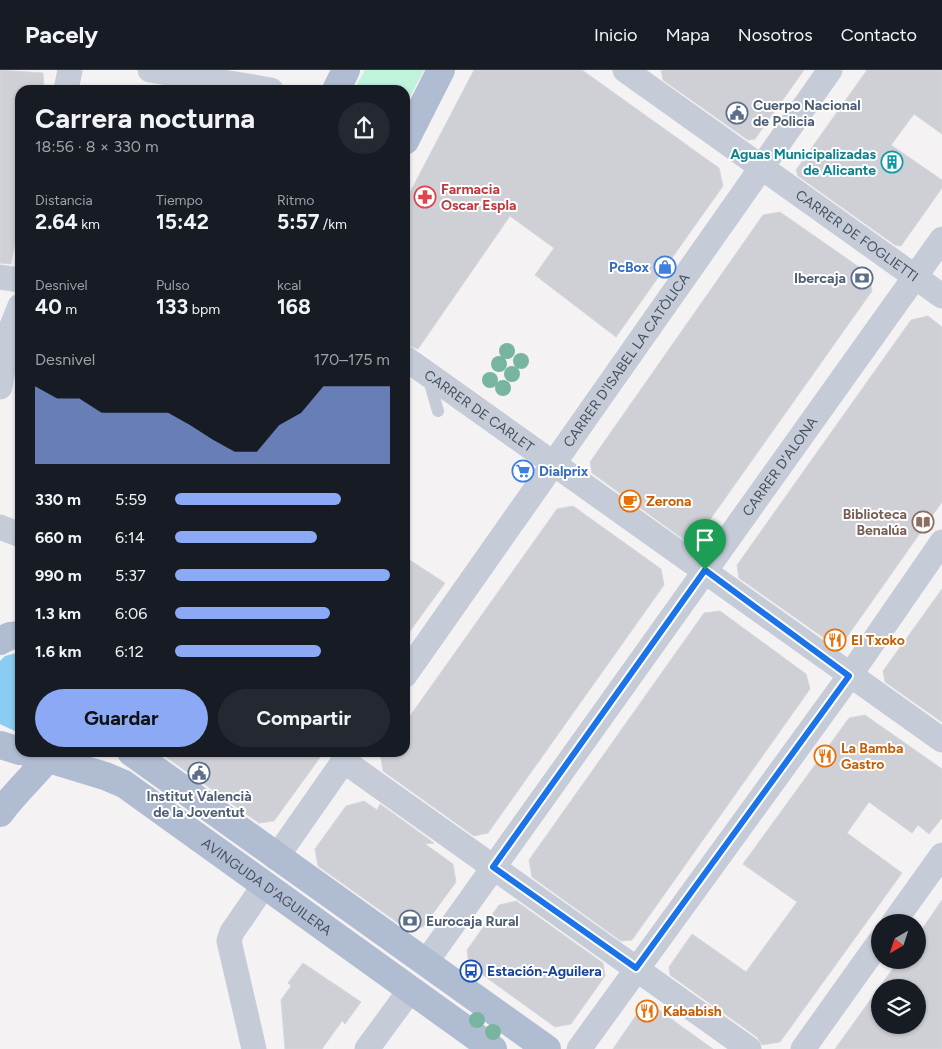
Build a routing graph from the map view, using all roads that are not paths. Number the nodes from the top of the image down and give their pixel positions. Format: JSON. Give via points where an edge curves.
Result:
{"nodes":[{"id":1,"x":70,"y":70,"type":"edge"},
{"id":2,"x":150,"y":70,"type":"edge"},
{"id":3,"x":346,"y":70,"type":"edge"},
{"id":4,"x":441,"y":70,"type":"edge"},
{"id":5,"x":830,"y":70,"type":"edge"},
{"id":6,"x":634,"y":73,"type":"edge"},
{"id":7,"x":67,"y":85,"type":"edge"},
{"id":8,"x":241,"y":85,"type":"edge"},
{"id":9,"x":338,"y":85,"type":"edge"},
{"id":10,"x":410,"y":131,"type":"edge"},
{"id":11,"x":762,"y":167,"type":"junction"},
{"id":12,"x":942,"y":239,"type":"edge"},
{"id":13,"x":0,"y":277,"type":"edge"},
{"id":14,"x":914,"y":277,"type":"junction"},
{"id":15,"x":15,"y":279,"type":"edge"},
{"id":16,"x":942,"y":296,"type":"edge"},
{"id":17,"x":15,"y":317,"type":"edge"},
{"id":18,"x":418,"y":363,"type":"edge"},
{"id":19,"x":0,"y":386,"type":"edge"},
{"id":20,"x":438,"y":410,"type":"dead end"},
{"id":21,"x":554,"y":463,"type":"junction"},
{"id":22,"x":0,"y":527,"type":"edge"},
{"id":23,"x":15,"y":533,"type":"edge"},
{"id":24,"x":942,"y":542,"type":"edge"},
{"id":25,"x":705,"y":570,"type":"junction"},
{"id":26,"x":410,"y":668,"type":"edge"},
{"id":27,"x":849,"y":676,"type":"junction"},
{"id":28,"x":942,"y":740,"type":"edge"},
{"id":29,"x":0,"y":745,"type":"edge"},
{"id":30,"x":15,"y":750,"type":"edge"},
{"id":31,"x":41,"y":757,"type":"edge"},
{"id":32,"x":48,"y":757,"type":"edge"},
{"id":33,"x":138,"y":757,"type":"edge"},
{"id":34,"x":347,"y":757,"type":"edge"},
{"id":35,"x":0,"y":813,"type":"edge"},
{"id":36,"x":942,"y":855,"type":"edge"},
{"id":37,"x":276,"y":858,"type":"junction"},
{"id":38,"x":493,"y":867,"type":"junction"},
{"id":39,"x":265,"y":884,"type":"junction"},
{"id":40,"x":900,"y":914,"type":"edge"},
{"id":41,"x":871,"y":953,"type":"edge"},
{"id":42,"x":426,"y":962,"type":"junction"},
{"id":43,"x":636,"y":968,"type":"junction"},
{"id":44,"x":411,"y":989,"type":"junction"},
{"id":45,"x":254,"y":1049,"type":"edge"},
{"id":46,"x":367,"y":1049,"type":"edge"},
{"id":47,"x":493,"y":1049,"type":"edge"},
{"id":48,"x":547,"y":1049,"type":"edge"},
{"id":49,"x":579,"y":1049,"type":"edge"},
{"id":50,"x":750,"y":1049,"type":"edge"},
{"id":51,"x":802,"y":1049,"type":"edge"}],
"edges":[{"from":1,"to":7,"type":"street"},
{"from":2,"to":8,"type":"street"},
{"from":3,"to":9,"type":"main road"},
{"from":4,"to":10,"type":"main road"},
{"from":5,"to":11,"type":"street","name":"CARRER D'ISABEL LA CATÒLICA"},
{"from":6,"to":11,"type":"street","name":"CARRER DE FOGLIETTI"},
{"from":11,"to":14,"type":"street","name":"CARRER DE FOGLIETTI"},
{"from":11,"to":21,"type":"street","name":"CARRER D'ISABEL LA CATÒLICA"},
{"from":12,"to":14,"type":"street","name":"CARRER D'ALONA"},
{"from":13,"to":15,"type":"street"},
{"from":14,"to":16,"type":"street","name":"CARRER DE FOGLIETTI"},
{"from":14,"to":25,"type":"street","name":"CARRER D'ALONA"},
{"from":17,"to":19,"type":"street","via":[[8,333]]},
{"from":18,"to":20,"type":"lane","via":[[431,385]]},
{"from":18,"to":21,"type":"street","name":"CARRER DE CARLET"},
{"from":21,"to":25,"type":"street","name":"CARRER DE CARLET"},
{"from":21,"to":26,"type":"street","name":"CARRER D'ISABEL LA CATÒLICA"},
{"from":22,"to":23,"type":"street"},
{"from":24,"to":27,"type":"street"},
{"from":25,"to":27,"type":"street","name":"CARRER DE CARLET"},
{"from":25,"to":38,"type":"street","name":"CARRER D'ALONA"},
{"from":27,"to":28,"type":"street","name":"CARRER DE CARLET"},
{"from":27,"to":43,"type":"street"},
{"from":29,"to":30,"type":"main road"},
{"from":31,"to":35,"type":"main road"},
{"from":32,"to":39,"type":"main road","name":"AVINGUDA D'AGUILERA","via":[[124,784]]},
{"from":33,"to":37,"type":"main road","name":"AVINGUDA D'AGUILERA"},
{"from":34,"to":37,"type":"street"},
{"from":34,"to":38,"type":"street"},
{"from":36,"to":40,"type":"street"},
{"from":37,"to":42,"type":"main road","name":"AVINGUDA D'AGUILERA"},
{"from":38,"to":42,"type":"street","name":"CARRER D'ALONA"},
{"from":38,"to":43,"type":"street"},
{"from":39,"to":44,"type":"main road","name":"AVINGUDA D'AGUILERA"},
{"from":39,"to":45,"type":"street","via":[[229,941]]},
{"from":41,"to":51,"type":"street"},
{"from":42,"to":48,"type":"main road","name":"AVINGUDA D'AGUILERA"},
{"from":43,"to":49,"type":"street"},
{"from":43,"to":50,"type":"street"},
{"from":44,"to":46,"type":"street"},
{"from":44,"to":47,"type":"main road","name":"AVINGUDA D'AGUILERA"}]}
